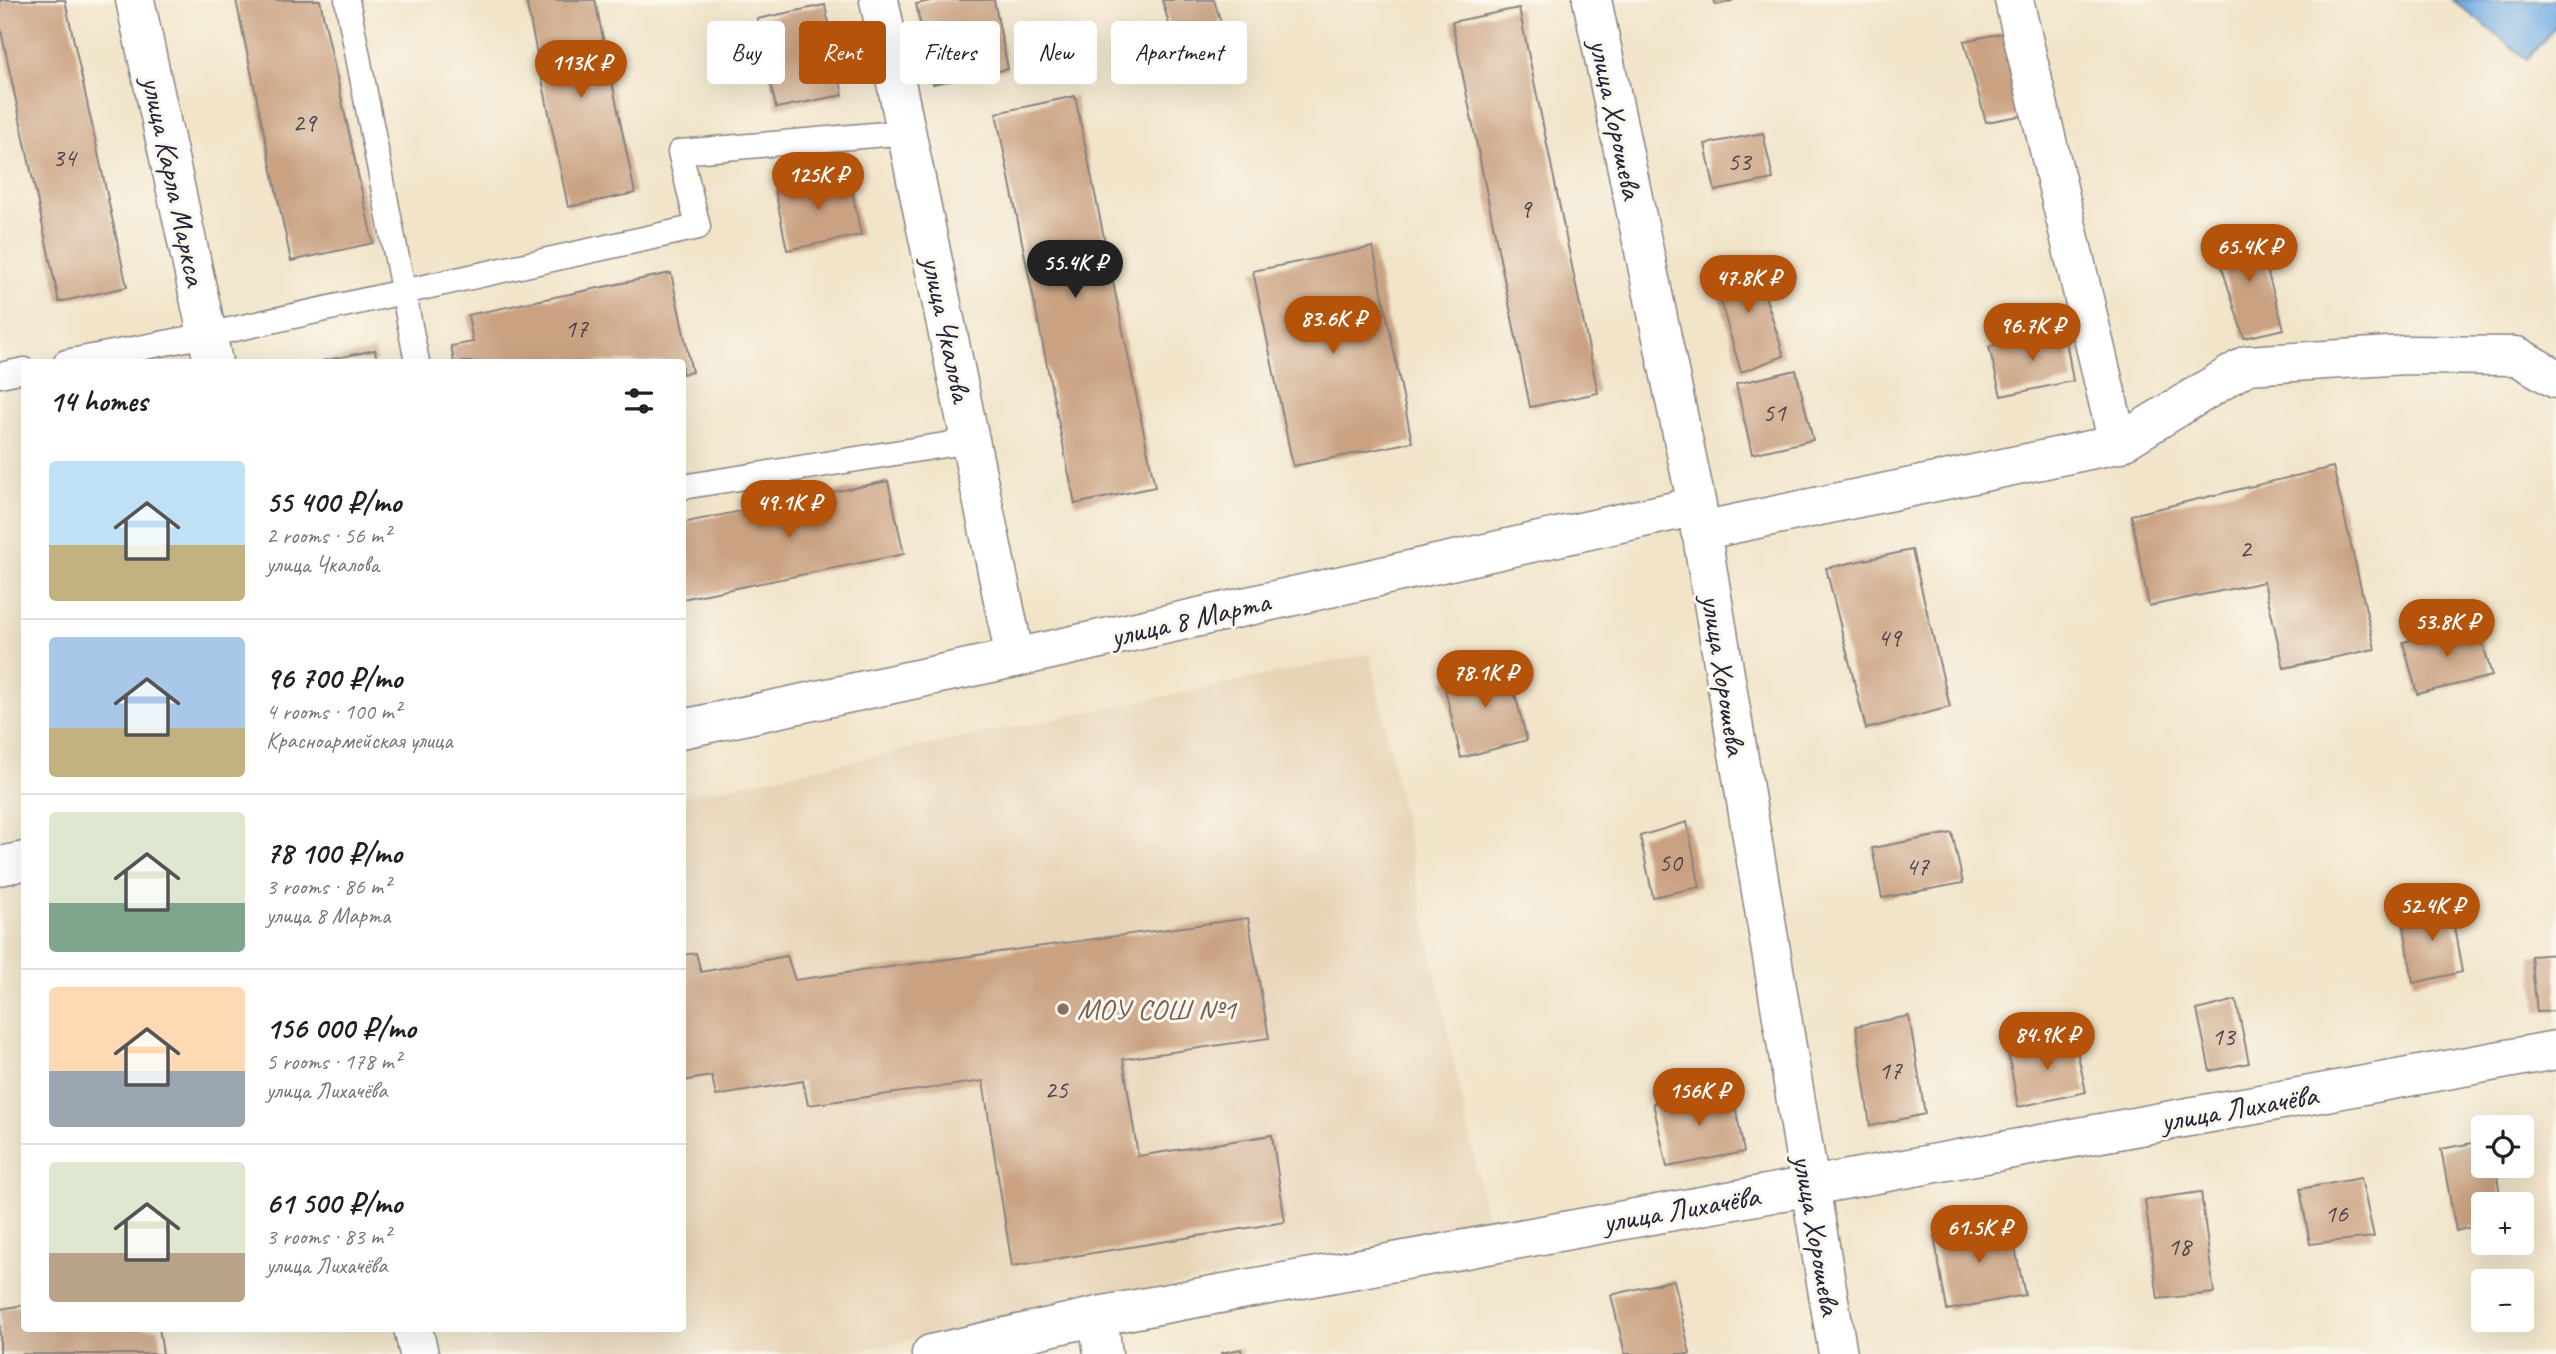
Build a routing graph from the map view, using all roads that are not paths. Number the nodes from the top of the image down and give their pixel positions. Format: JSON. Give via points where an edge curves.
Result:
{"nodes":[{"id":1,"x":135,"y":0,"type":"edge"},
{"id":2,"x":347,"y":0,"type":"edge"},
{"id":3,"x":879,"y":0,"type":"edge"},
{"id":4,"x":1592,"y":0,"type":"edge"},
{"id":5,"x":2014,"y":0,"type":"edge"},
{"id":6,"x":908,"y":132,"type":"junction"},
{"id":7,"x":405,"y":292,"type":"junction"},
{"id":8,"x":210,"y":349,"type":"edge"},
{"id":9,"x":99,"y":359,"type":"edge"},
{"id":10,"x":416,"y":359,"type":"edge"},
{"id":11,"x":21,"y":371,"type":"edge"},
{"id":12,"x":0,"y":375,"type":"edge"},
{"id":13,"x":2556,"y":379,"type":"edge"},
{"id":14,"x":970,"y":441,"type":"junction"},
{"id":15,"x":2118,"y":444,"type":"junction"},
{"id":16,"x":686,"y":486,"type":"edge"},
{"id":17,"x":1698,"y":519,"type":"junction"},
{"id":18,"x":1015,"y":658,"type":"junction"},
{"id":19,"x":686,"y":728,"type":"edge"},
{"id":20,"x":21,"y":862,"type":"edge"},
{"id":21,"x":0,"y":866,"type":"edge"},
{"id":22,"x":2556,"y":1050,"type":"edge"},
{"id":23,"x":1808,"y":1186,"type":"junction"},
{"id":24,"x":1098,"y":1316,"type":"junction"},
{"id":25,"x":414,"y":1332,"type":"edge"},
{"id":26,"x":419,"y":1354,"type":"edge"},
{"id":27,"x":931,"y":1354,"type":"edge"},
{"id":28,"x":1103,"y":1354,"type":"edge"},
{"id":29,"x":1838,"y":1354,"type":"edge"}],
"edges":[{"from":1,"to":8,"type":"street","name":"улица Карла Маркса"},
{"from":2,"to":7,"type":"lane"},
{"from":3,"to":6,"type":"street","name":"улица Чкалова"},
{"from":4,"to":17,"type":"street","name":"улица Хорошева"},
{"from":5,"to":15,"type":"street"},
{"from":6,"to":7,"type":"lane","via":[[680,152],[698,227]]},
{"from":6,"to":14,"type":"street","name":"улица Чкалова"},
{"from":7,"to":8,"type":"lane"},
{"from":7,"to":10,"type":"lane"},
{"from":8,"to":9,"type":"lane"},
{"from":11,"to":12,"type":"lane"},
{"from":13,"to":15,"type":"street","name":"улица 8 Марта","via":[[2517,356],[2405,355],[2248,365]]},
{"from":14,"to":16,"type":"lane"},
{"from":14,"to":18,"type":"street","name":"улица Чкалова"},
{"from":15,"to":17,"type":"street","name":"улица 8 Марта"},
{"from":17,"to":18,"type":"street","name":"улица 8 Марта"},
{"from":17,"to":23,"type":"street","name":"улица Хорошева"},
{"from":18,"to":19,"type":"street","name":"улица 8 Марта"},
{"from":20,"to":21,"type":"street"},
{"from":22,"to":23,"type":"street","name":"улица Лихачёва"},
{"from":23,"to":24,"type":"street","name":"улица Лихачёва"},
{"from":23,"to":29,"type":"street","name":"улица Хорошева"},
{"from":24,"to":27,"type":"street","name":"улица Лихачёва"},
{"from":24,"to":28,"type":"street"},
{"from":25,"to":26,"type":"street"}]}
